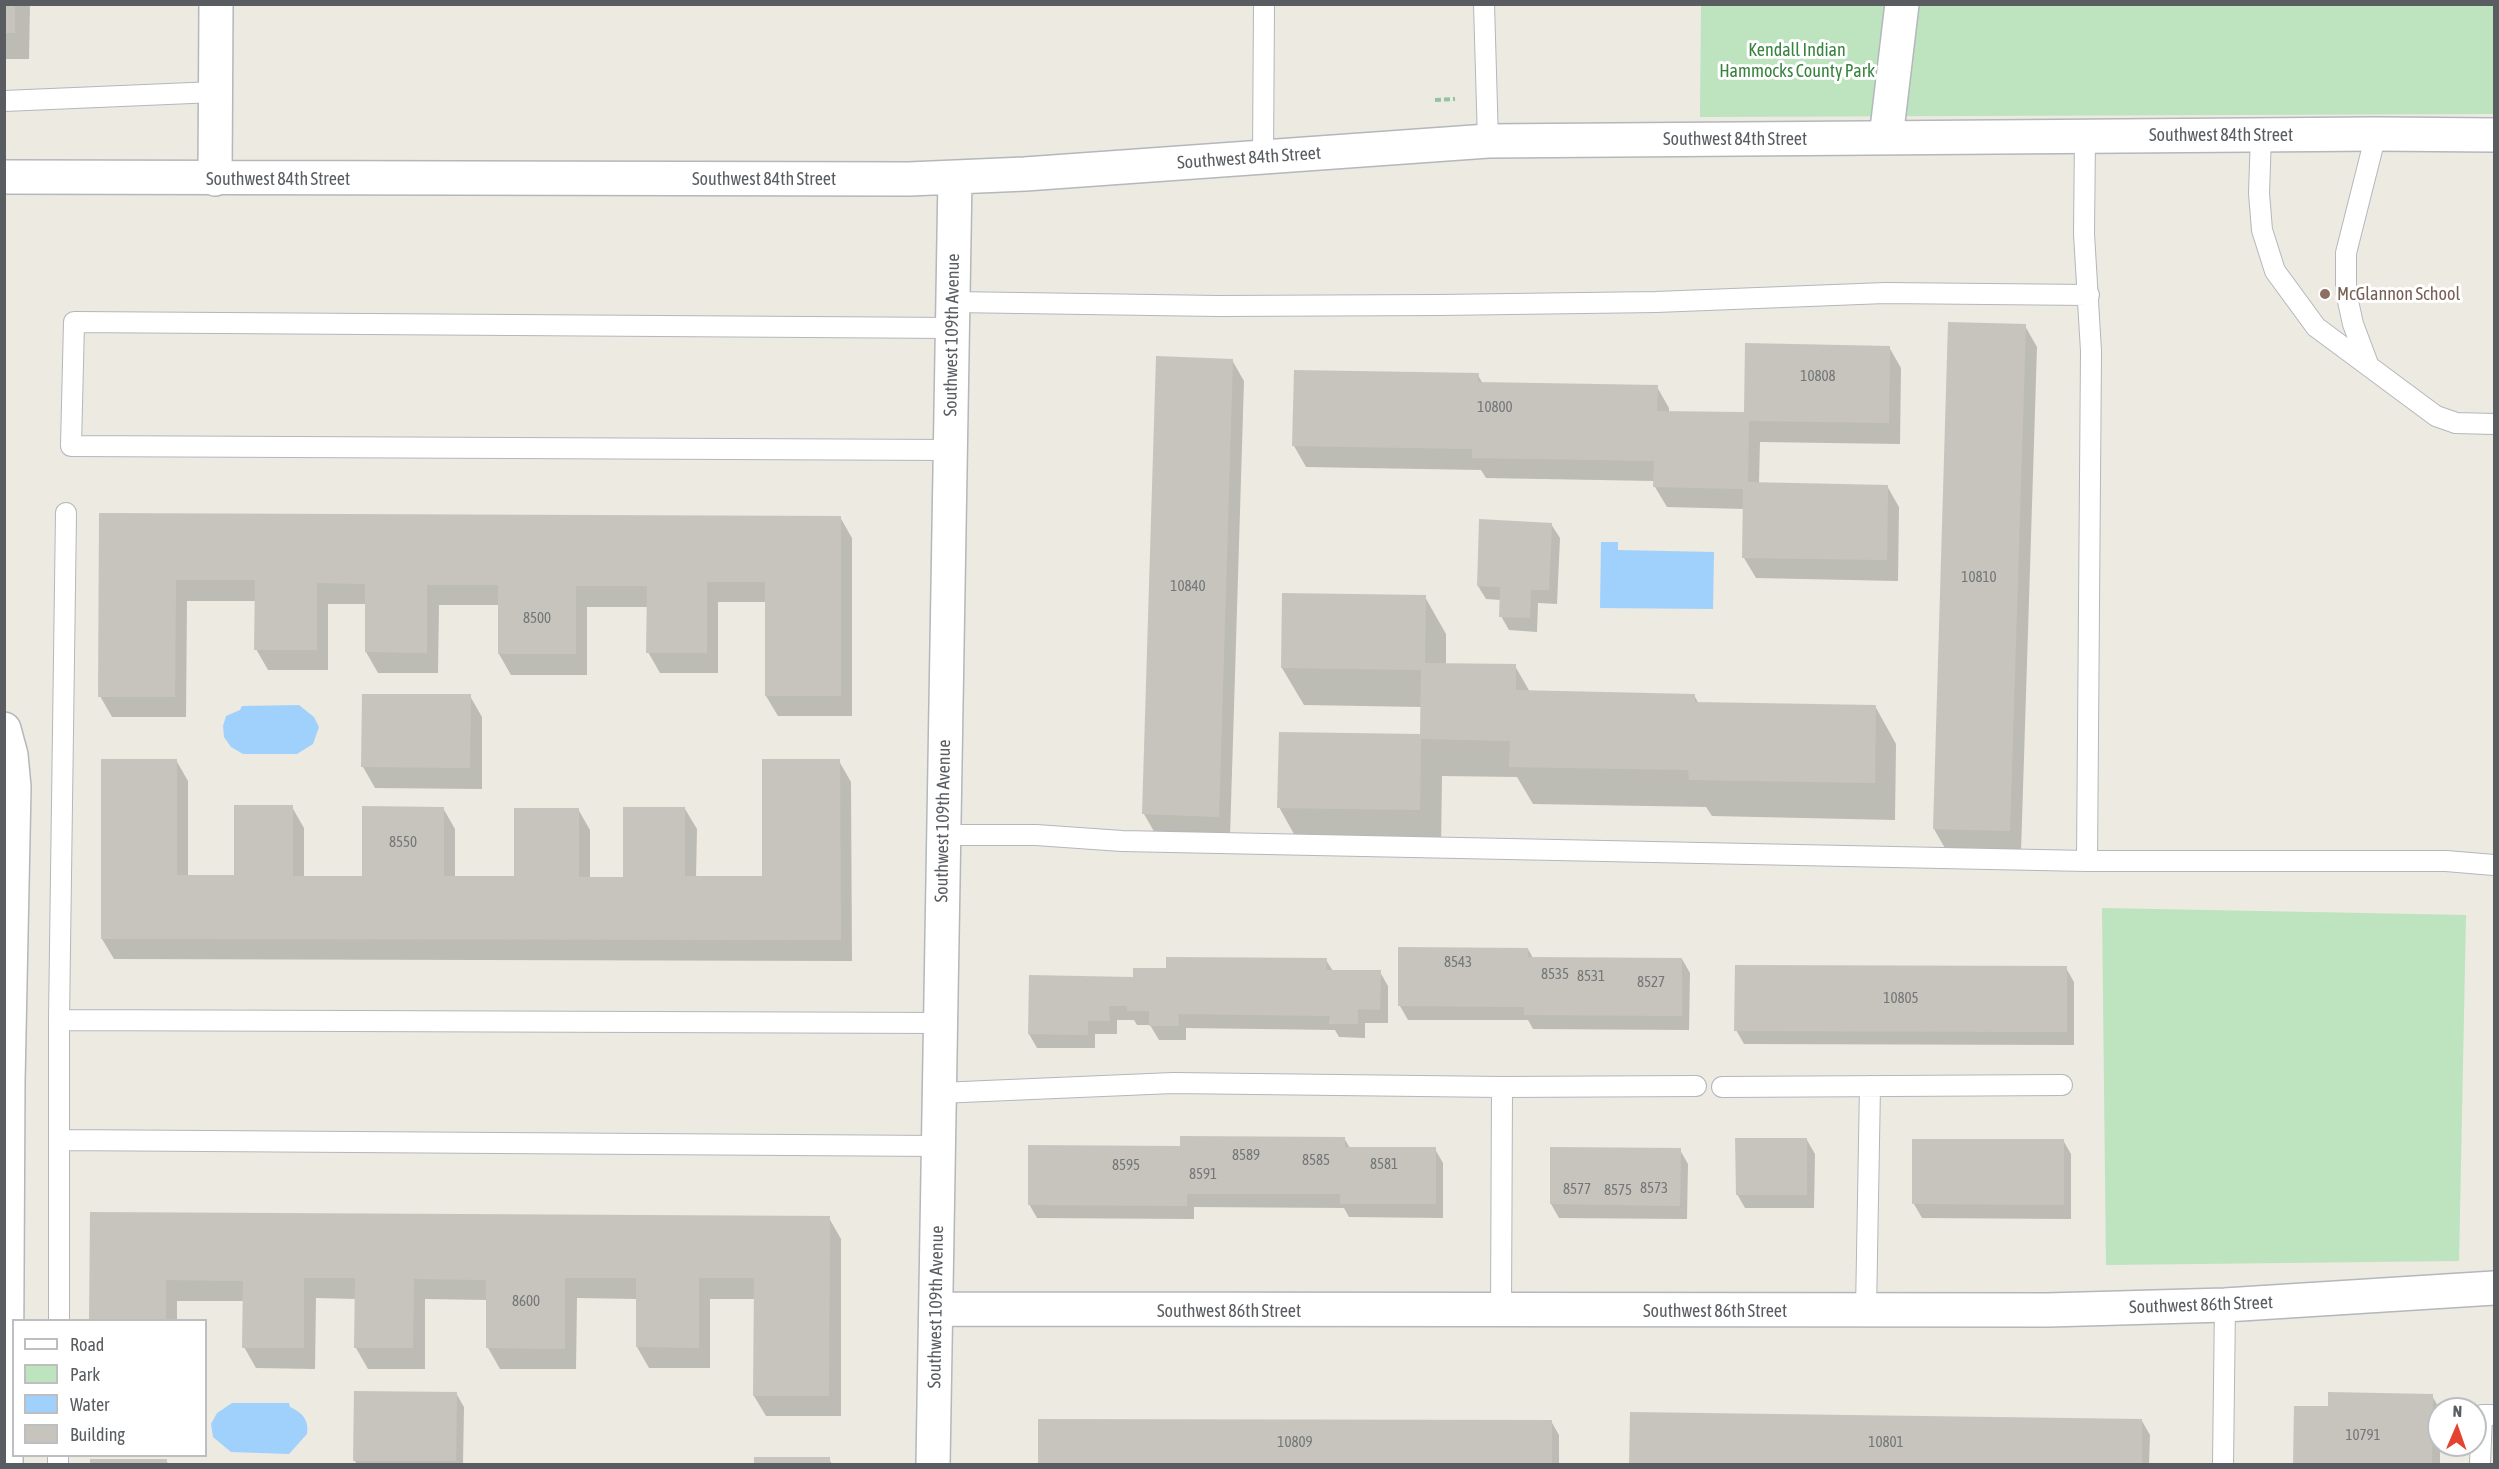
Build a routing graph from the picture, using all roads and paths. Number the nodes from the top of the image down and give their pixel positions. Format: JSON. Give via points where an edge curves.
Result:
{"nodes":[{"id":1,"x":216,"y":4,"type":"edge"},
{"id":2,"x":1264,"y":4,"type":"edge"},
{"id":3,"x":1484,"y":4,"type":"edge"},
{"id":4,"x":1902,"y":4,"type":"edge"},
{"id":5,"x":215,"y":92,"type":"junction"},
{"id":6,"x":4,"y":101,"type":"edge"},
{"id":7,"x":2376,"y":134,"type":"junction"},
{"id":8,"x":2261,"y":135,"type":"junction"},
{"id":9,"x":2494,"y":135,"type":"edge"},
{"id":10,"x":2085,"y":136,"type":"junction"},
{"id":11,"x":1886,"y":138,"type":"junction"},
{"id":12,"x":1488,"y":141,"type":"junction"},
{"id":13,"x":1263,"y":157,"type":"junction"},
{"id":14,"x":4,"y":177,"type":"edge"},
{"id":15,"x":955,"y":178,"type":"junction"},
{"id":16,"x":215,"y":179,"type":"junction"},
{"id":17,"x":2089,"y":295,"type":"junction"},
{"id":18,"x":953,"y":315,"type":"junction"},
{"id":19,"x":2368,"y":364,"type":"junction"},
{"id":20,"x":2494,"y":424,"type":"edge"},
{"id":21,"x":950,"y":450,"type":"junction"},
{"id":22,"x":66,"y":513,"type":"dead end"},
{"id":23,"x":4,"y":729,"type":"edge"},
{"id":24,"x":943,"y":835,"type":"junction"},
{"id":25,"x":2086,"y":861,"type":"junction"},
{"id":26,"x":2494,"y":865,"type":"edge"},
{"id":27,"x":59,"y":1020,"type":"junction"},
{"id":28,"x":941,"y":1023,"type":"junction"},
{"id":29,"x":2062,"y":1085,"type":"dead end"},
{"id":30,"x":1696,"y":1086,"type":"dead end"},
{"id":31,"x":1870,"y":1086,"type":"junction"},
{"id":32,"x":1502,"y":1087,"type":"junction"},
{"id":33,"x":1722,"y":1087,"type":"dead end"},
{"id":34,"x":939,"y":1093,"type":"junction"},
{"id":35,"x":60,"y":1140,"type":"junction"},
{"id":36,"x":938,"y":1146,"type":"junction"},
{"id":37,"x":2494,"y":1288,"type":"edge"},
{"id":38,"x":2225,"y":1305,"type":"junction"},
{"id":39,"x":936,"y":1309,"type":"junction"},
{"id":40,"x":1501,"y":1311,"type":"junction"},
{"id":41,"x":1866,"y":1311,"type":"junction"},
{"id":42,"x":58,"y":1319,"type":"edge"},
{"id":43,"x":2494,"y":1415,"type":"edge"},
{"id":44,"x":6,"y":1464,"type":"edge"},
{"id":45,"x":933,"y":1464,"type":"edge"},
{"id":46,"x":2223,"y":1464,"type":"edge"},
{"id":47,"x":2480,"y":1464,"type":"edge"}],
"edges":[{"from":1,"to":5,"type":"street"},
{"from":2,"to":13,"type":"lane"},
{"from":3,"to":12,"type":"lane"},
{"from":4,"to":11,"type":"street"},
{"from":5,"to":6,"type":"lane"},
{"from":5,"to":16,"type":"street"},
{"from":7,"to":8,"type":"street","name":"Southwest 84th Street"},
{"from":7,"to":9,"type":"street","name":"Southwest 84th Street"},
{"from":7,"to":19,"type":"lane","via":[[2346,253],[2346,292]]},
{"from":8,"to":10,"type":"street","name":"Southwest 84th Street"},
{"from":8,"to":19,"type":"lane","via":[[2262,230],[2275,271],[2316,327]]},
{"from":10,"to":11,"type":"street","name":"Southwest 84th Street"},
{"from":10,"to":17,"type":"lane","via":[[2084,234]]},
{"from":11,"to":12,"type":"street","name":"Southwest 84th Street"},
{"from":12,"to":13,"type":"street","name":"Southwest 84th Street"},
{"from":13,"to":15,"type":"street","name":"Southwest 84th Street"},
{"from":14,"to":16,"type":"street","name":"Southwest 84th Street"},
{"from":15,"to":16,"type":"street","name":"Southwest 84th Street"},
{"from":15,"to":18,"type":"street","name":"Southwest 109th Avenue"},
{"from":17,"to":18,"type":"lane","via":[[1885,293],[1439,305],[1033,302]]},
{"from":17,"to":25,"type":"lane"},
{"from":18,"to":21,"type":"street","name":"Southwest 109th Avenue"},
{"from":18,"to":21,"type":"lane","via":[[74,322],[71,446]]},
{"from":19,"to":20,"type":"lane","via":[[2436,416],[2456,423]]},
{"from":21,"to":24,"type":"street","name":"Southwest 109th Avenue"},
{"from":22,"to":27,"type":"lane"},
{"from":23,"to":44,"type":"street","via":[[14,787]]},
{"from":24,"to":25,"type":"lane"},
{"from":24,"to":28,"type":"street","name":"Southwest 109th Avenue"},
{"from":25,"to":26,"type":"lane","via":[[2446,861]]},
{"from":27,"to":28,"type":"lane"},
{"from":27,"to":35,"type":"lane"},
{"from":28,"to":34,"type":"street","name":"Southwest 109th Avenue"},
{"from":29,"to":31,"type":"lane"},
{"from":30,"to":32,"type":"lane"},
{"from":31,"to":33,"type":"lane"},
{"from":31,"to":41,"type":"lane"},
{"from":32,"to":34,"type":"lane","via":[[1173,1083]]},
{"from":32,"to":40,"type":"lane"},
{"from":34,"to":36,"type":"street","name":"Southwest 109th Avenue"},
{"from":35,"to":36,"type":"lane"},
{"from":35,"to":42,"type":"lane"},
{"from":36,"to":39,"type":"street","name":"Southwest 109th Avenue"},
{"from":37,"to":38,"type":"street","name":"Southwest 86th Street"},
{"from":38,"to":41,"type":"street","name":"Southwest 86th Street"},
{"from":38,"to":46,"type":"lane"},
{"from":39,"to":40,"type":"street","name":"Southwest 86th Street"},
{"from":39,"to":45,"type":"street","name":"Southwest 109th Avenue"},
{"from":40,"to":41,"type":"street","name":"Southwest 86th Street"},
{"from":43,"to":47,"type":"lane","via":[[2482,1415]]}]}
